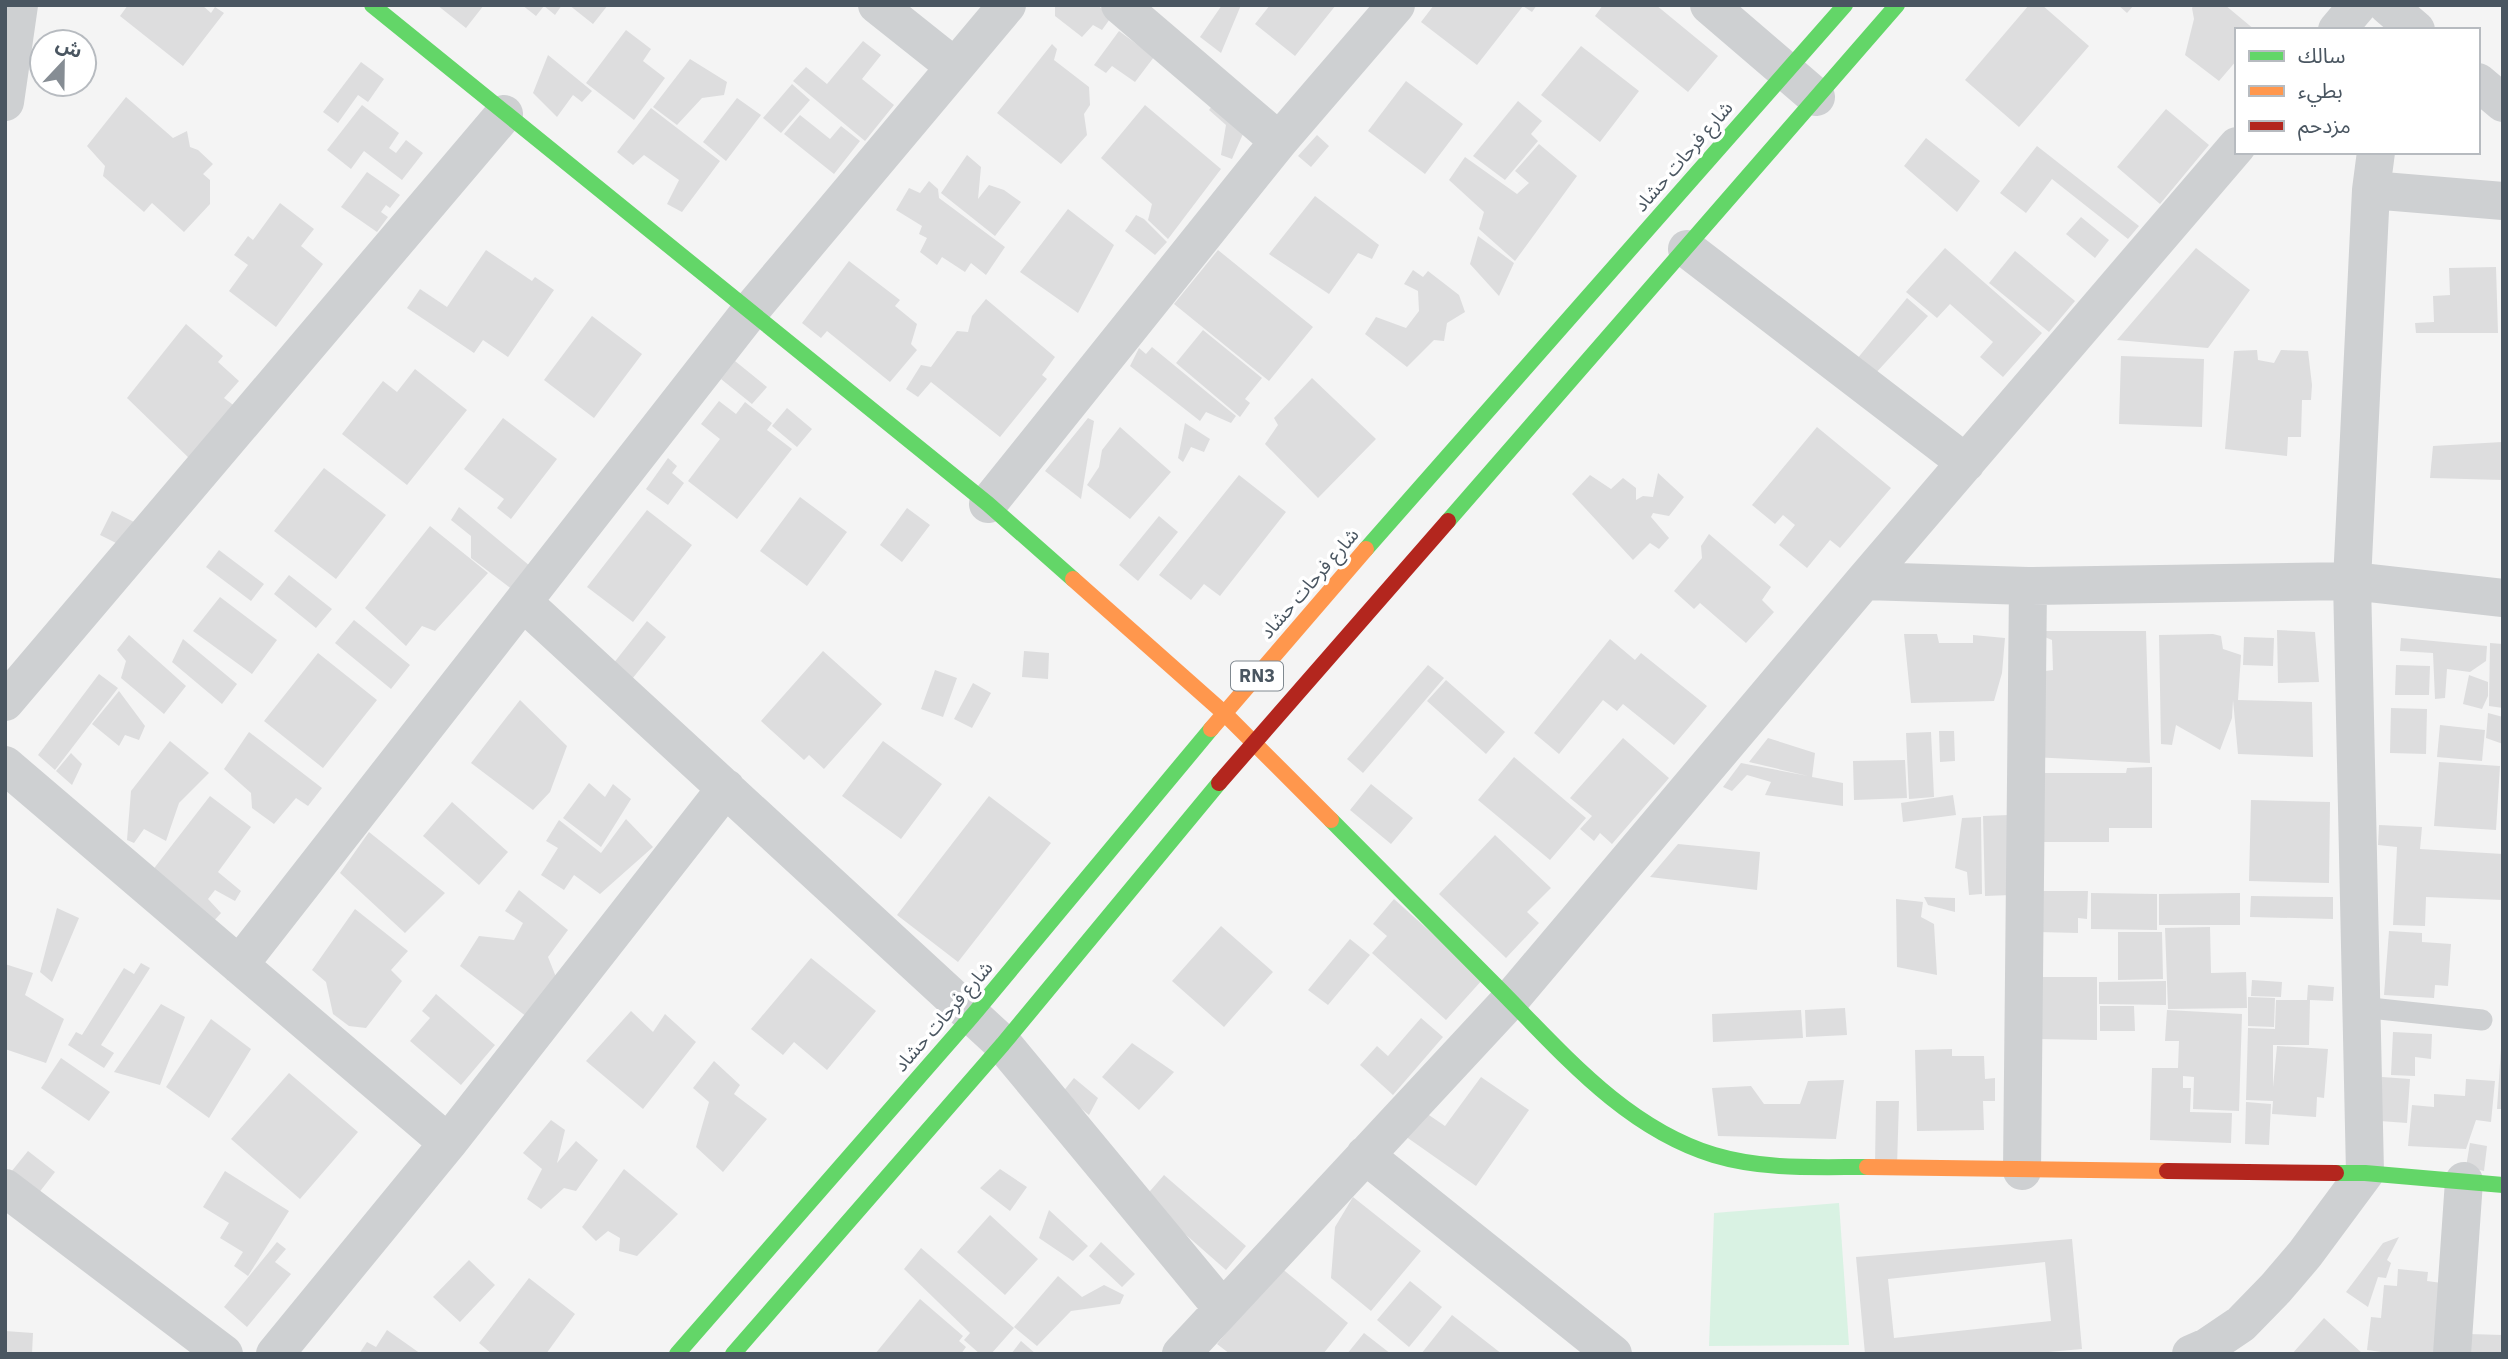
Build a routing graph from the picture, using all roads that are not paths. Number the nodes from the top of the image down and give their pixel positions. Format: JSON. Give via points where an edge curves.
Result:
{"nodes":[{"id":1,"x":19,"y":5,"type":"edge"},
{"id":2,"x":372,"y":5,"type":"edge"},
{"id":3,"x":877,"y":5,"type":"edge"},
{"id":4,"x":1007,"y":5,"type":"edge"},
{"id":5,"x":1119,"y":5,"type":"edge"},
{"id":6,"x":1396,"y":5,"type":"edge"},
{"id":7,"x":1709,"y":5,"type":"edge"},
{"id":8,"x":1845,"y":5,"type":"edge"},
{"id":9,"x":1897,"y":5,"type":"edge"},
{"id":10,"x":2358,"y":5,"type":"edge"},
{"id":11,"x":2339,"y":28,"type":"edge"},
{"id":12,"x":955,"y":67,"type":"junction"},
{"id":13,"x":1786,"y":71,"type":"junction"},
{"id":14,"x":2480,"y":84,"type":"edge"},
{"id":15,"x":1816,"y":97,"type":"junction"},
{"id":16,"x":5,"y":102,"type":"edge"},
{"id":17,"x":2503,"y":103,"type":"edge"},
{"id":18,"x":504,"y":114,"type":"junction"},
{"id":19,"x":1279,"y":141,"type":"junction"},
{"id":20,"x":2235,"y":148,"type":"edge"},
{"id":21,"x":2376,"y":154,"type":"edge"},
{"id":22,"x":2371,"y":190,"type":"junction"},
{"id":23,"x":2503,"y":201,"type":"edge"},
{"id":24,"x":1687,"y":249,"type":"junction"},
{"id":25,"x":751,"y":310,"type":"junction"},
{"id":26,"x":1540,"y":350,"type":"junction"},
{"id":27,"x":1576,"y":376,"type":"junction"},
{"id":28,"x":1966,"y":463,"type":"junction"},
{"id":29,"x":988,"y":504,"type":"junction"},
{"id":30,"x":2352,"y":581,"type":"junction"},
{"id":31,"x":1864,"y":582,"type":"junction"},
{"id":32,"x":2028,"y":586,"type":"junction"},
{"id":33,"x":2503,"y":598,"type":"edge"},
{"id":34,"x":524,"y":603,"type":"junction"},
{"id":35,"x":5,"y":702,"type":"edge"},
{"id":36,"x":1224,"y":713,"type":"junction"},
{"id":37,"x":1252,"y":743,"type":"junction"},
{"id":38,"x":5,"y":765,"type":"edge"},
{"id":39,"x":726,"y":788,"type":"junction"},
{"id":40,"x":239,"y":965,"type":"junction"},
{"id":41,"x":1511,"y":999,"type":"junction"},
{"id":42,"x":2361,"y":1007,"type":"junction"},
{"id":43,"x":973,"y":1015,"type":"junction"},
{"id":44,"x":2482,"y":1020,"type":"dead end"},
{"id":45,"x":1003,"y":1044,"type":"junction"},
{"id":46,"x":448,"y":1143,"type":"junction"},
{"id":47,"x":1365,"y":1154,"type":"junction"},
{"id":48,"x":2022,"y":1171,"type":"junction"},
{"id":49,"x":2365,"y":1174,"type":"junction"},
{"id":50,"x":2464,"y":1181,"type":"junction"},
{"id":51,"x":2503,"y":1185,"type":"edge"},
{"id":52,"x":5,"y":1188,"type":"edge"},
{"id":53,"x":1222,"y":1308,"type":"junction"},
{"id":54,"x":223,"y":1354,"type":"edge"},
{"id":55,"x":275,"y":1354,"type":"edge"},
{"id":56,"x":677,"y":1354,"type":"edge"},
{"id":57,"x":733,"y":1354,"type":"edge"},
{"id":58,"x":1181,"y":1354,"type":"edge"},
{"id":59,"x":1613,"y":1354,"type":"edge"},
{"id":60,"x":2190,"y":1354,"type":"edge"},
{"id":61,"x":2452,"y":1354,"type":"edge"}],
"edges":[{"from":1,"to":16,"type":"street"},
{"from":2,"to":18,"type":"main road"},
{"from":3,"to":12,"type":"street"},
{"from":4,"to":12,"type":"street"},
{"from":5,"to":19,"type":"street"},
{"from":6,"to":19,"type":"street"},
{"from":7,"to":13,"type":"street"},
{"from":8,"to":13,"type":"main road","name":"شارع فرحات حشاد","number":"RN3"},
{"from":9,"to":15,"type":"main road","number":"RN3"},
{"from":10,"to":11,"type":"street"},
{"from":12,"to":25,"type":"street"},
{"from":13,"to":15,"type":"street"},
{"from":13,"to":26,"type":"main road","name":"شارع فرحات حشاد","number":"RN3"},
{"from":14,"to":17,"type":"street"},
{"from":15,"to":24,"type":"main road","number":"RN3"},
{"from":18,"to":25,"type":"main road"},
{"from":18,"to":35,"type":"street"},
{"from":19,"to":29,"type":"street"},
{"from":20,"to":28,"type":"street"},
{"from":21,"to":22,"type":"street"},
{"from":22,"to":23,"type":"street"},
{"from":22,"to":30,"type":"street"},
{"from":24,"to":27,"type":"main road","number":"RN3"},
{"from":24,"to":28,"type":"street"},
{"from":25,"to":29,"type":"main road"},
{"from":25,"to":34,"type":"street"},
{"from":26,"to":27,"type":"main road"},
{"from":26,"to":36,"type":"main road","name":"شارع فرحات حشاد","number":"RN3"},
{"from":27,"to":37,"type":"main road","number":"RN3"},
{"from":28,"to":31,"type":"street"},
{"from":29,"to":36,"type":"main road"},
{"from":30,"to":32,"type":"street"},
{"from":30,"to":33,"type":"street"},
{"from":30,"to":42,"type":"street"},
{"from":31,"to":32,"type":"street"},
{"from":31,"to":41,"type":"street"},
{"from":32,"to":48,"type":"street"},
{"from":34,"to":39,"type":"street"},
{"from":34,"to":40,"type":"street"},
{"from":36,"to":37,"type":"main road"},
{"from":36,"to":43,"type":"main road","name":"شارع فرحات حشاد","number":"RN3"},
{"from":37,"to":41,"type":"main road"},
{"from":37,"to":45,"type":"main road","number":"RN3"},
{"from":38,"to":40,"type":"street"},
{"from":39,"to":43,"type":"street"},
{"from":39,"to":46,"type":"street"},
{"from":40,"to":46,"type":"street"},
{"from":41,"to":47,"type":"street"},
{"from":41,"to":48,"type":"main road","via":[[1626,1111],[1697,1152],[1766,1166]]},
{"from":42,"to":44,"type":"lane"},
{"from":42,"to":49,"type":"street"},
{"from":43,"to":45,"type":"street"},
{"from":43,"to":56,"type":"main road","name":"شارع فرحات حشاد","number":"RN3"},
{"from":45,"to":53,"type":"street"},
{"from":45,"to":57,"type":"main road","number":"RN3"},
{"from":46,"to":55,"type":"street"},
{"from":47,"to":53,"type":"street"},
{"from":47,"to":59,"type":"street"},
{"from":48,"to":49,"type":"main road"},
{"from":49,"to":50,"type":"main road"},
{"from":49,"to":60,"type":"street","via":[[2276,1288],[2241,1324]]},
{"from":50,"to":51,"type":"main road"},
{"from":50,"to":61,"type":"street"},
{"from":52,"to":54,"type":"street"},
{"from":53,"to":58,"type":"street"}]}
